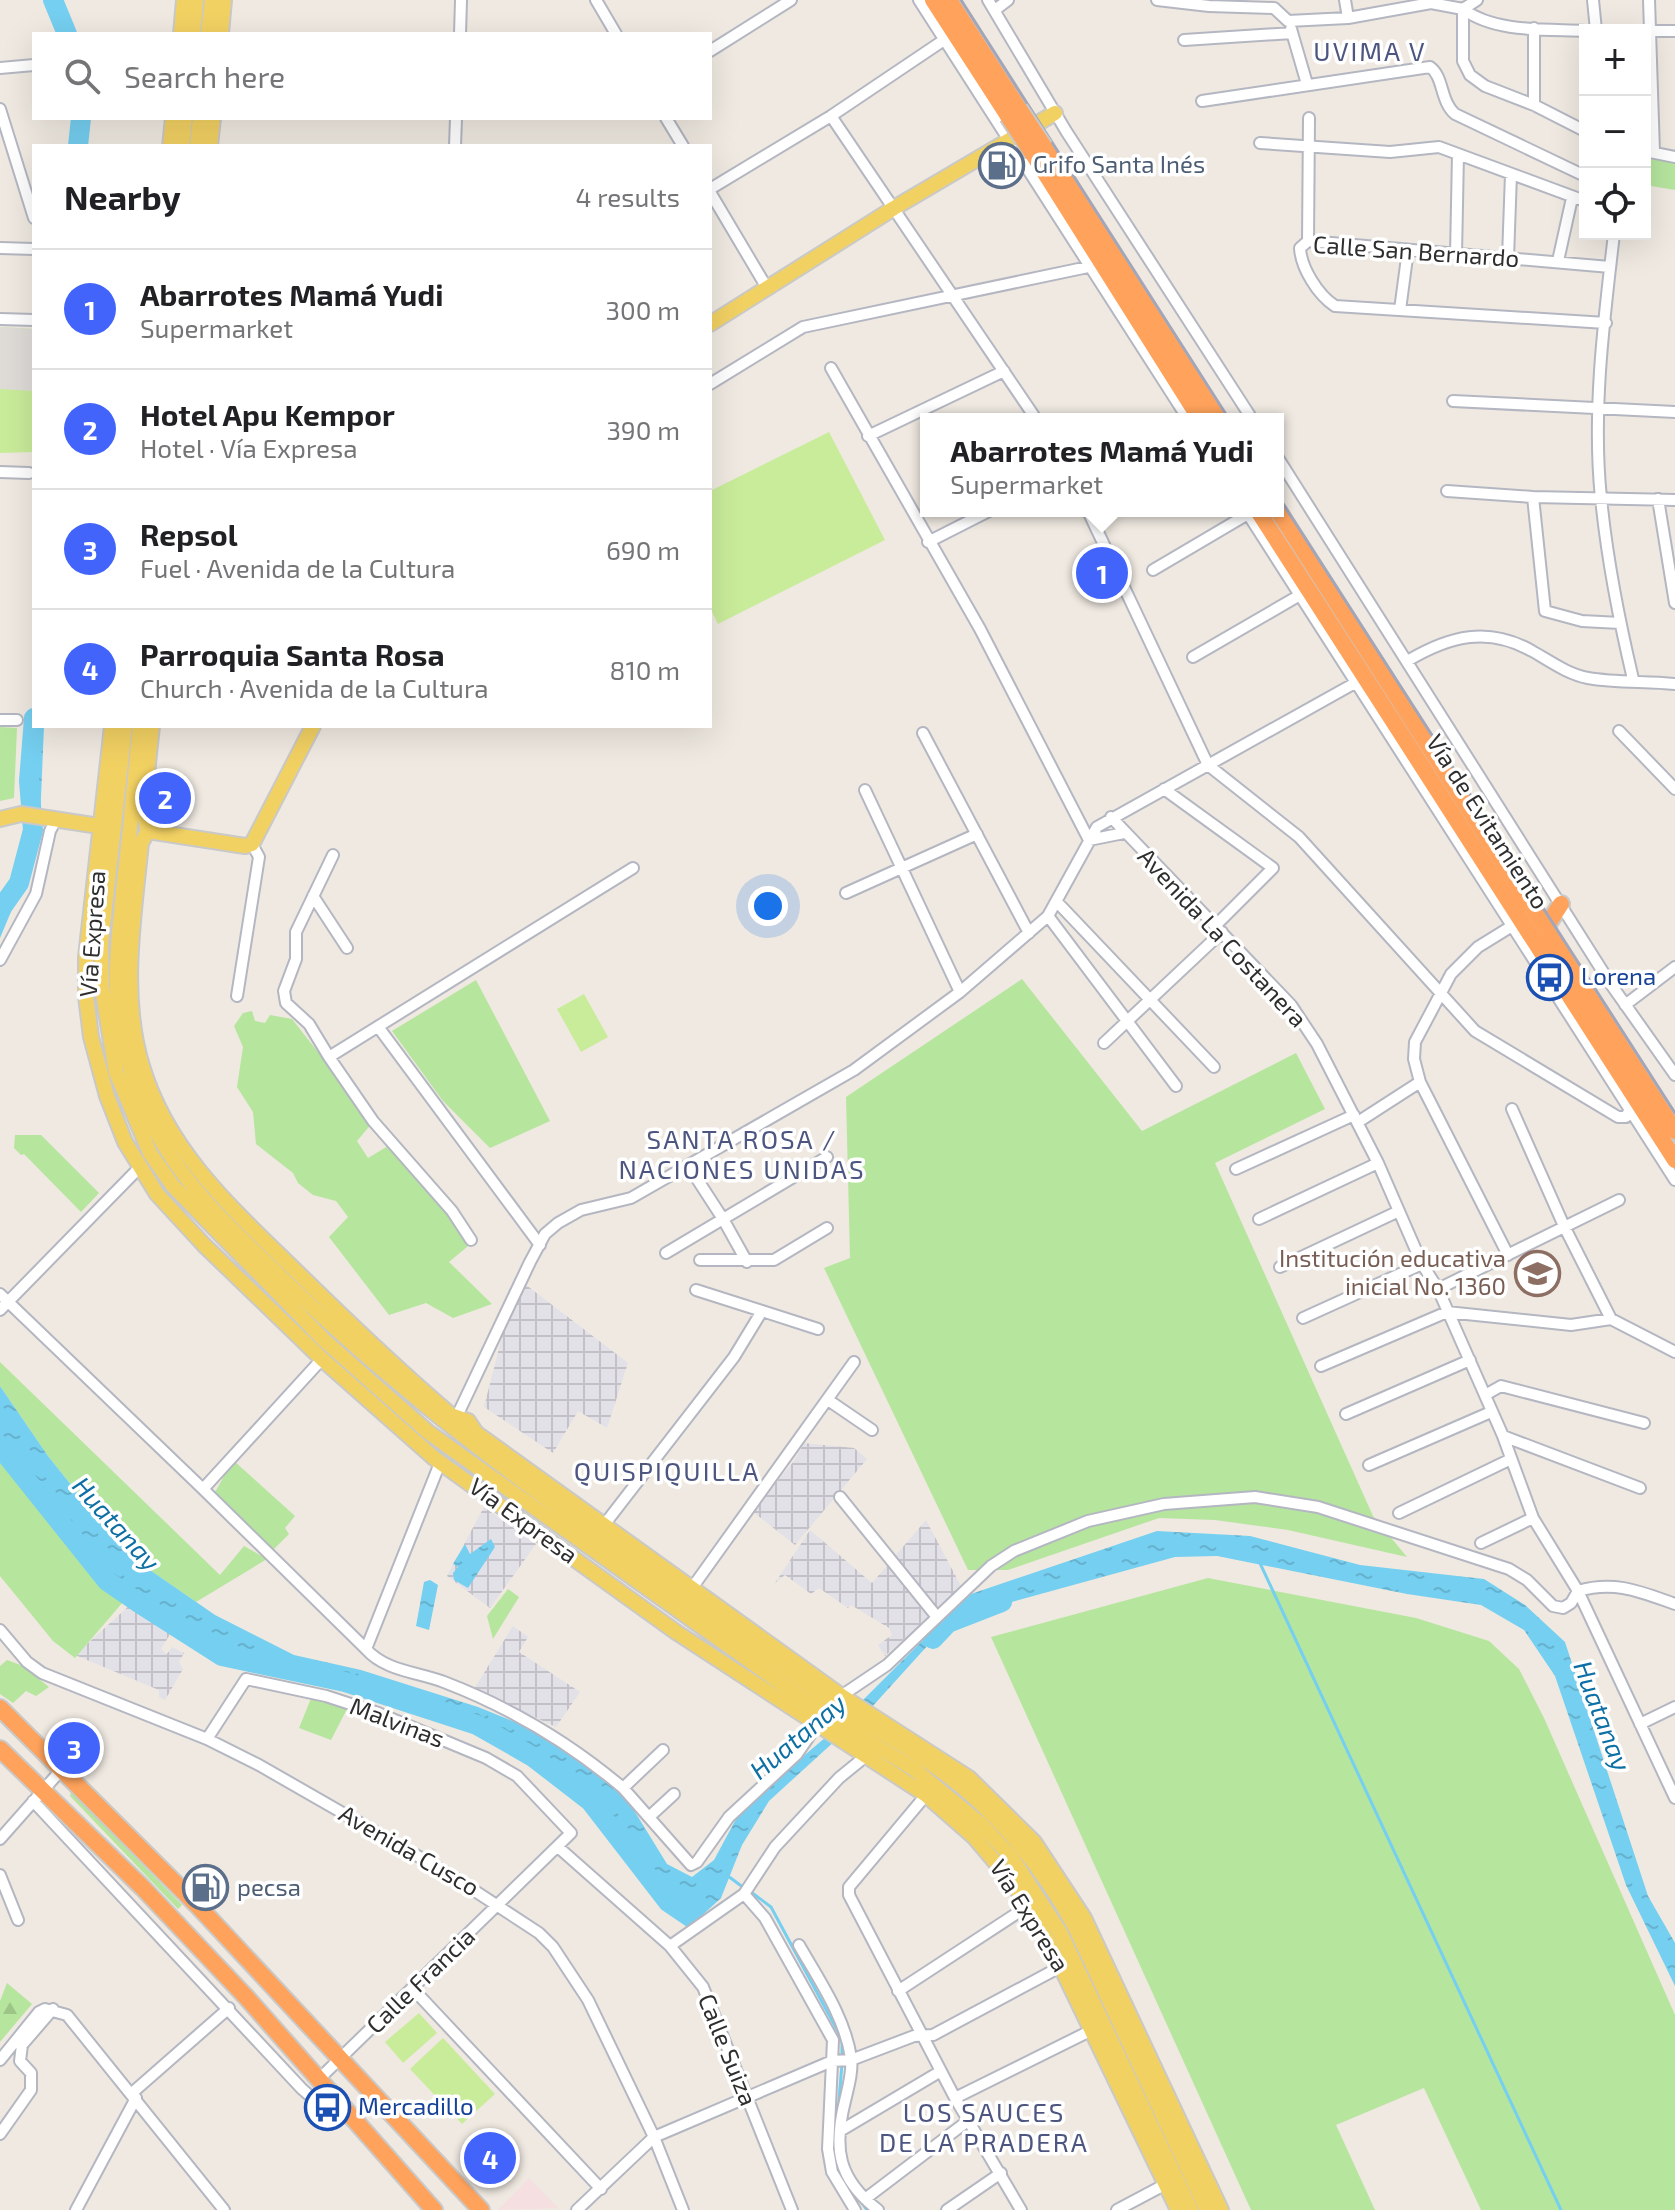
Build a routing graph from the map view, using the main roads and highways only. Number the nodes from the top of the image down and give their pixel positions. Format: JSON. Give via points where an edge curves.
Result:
{"nodes":[{"id":1,"x":184,"y":0,"type":"edge"},
{"id":2,"x":196,"y":0,"type":"edge"},
{"id":3,"x":212,"y":0,"type":"edge"},
{"id":4,"x":224,"y":0,"type":"edge"},
{"id":5,"x":933,"y":0,"type":"edge"},
{"id":6,"x":949,"y":0,"type":"edge"},
{"id":7,"x":181,"y":32,"type":"edge"},
{"id":8,"x":193,"y":32,"type":"edge"},
{"id":9,"x":208,"y":32,"type":"edge"},
{"id":10,"x":221,"y":32,"type":"edge"},
{"id":11,"x":1013,"y":112,"type":"junction"},
{"id":12,"x":1055,"y":113,"type":"road end"},
{"id":13,"x":173,"y":120,"type":"edge"},
{"id":14,"x":185,"y":120,"type":"edge"},
{"id":15,"x":200,"y":120,"type":"edge"},
{"id":16,"x":213,"y":120,"type":"edge"},
{"id":17,"x":170,"y":144,"type":"edge"},
{"id":18,"x":182,"y":144,"type":"edge"},
{"id":19,"x":197,"y":144,"type":"edge"},
{"id":20,"x":210,"y":144,"type":"edge"},
{"id":21,"x":1033,"y":155,"type":"junction"},
{"id":22,"x":712,"y":323,"type":"edge"},
{"id":23,"x":1196,"y":413,"type":"edge"},
{"id":24,"x":1214,"y":413,"type":"edge"},
{"id":25,"x":1254,"y":517,"type":"edge"},
{"id":26,"x":1282,"y":517,"type":"edge"},
{"id":27,"x":112,"y":728,"type":"edge"},
{"id":28,"x":125,"y":728,"type":"edge"},
{"id":29,"x":140,"y":728,"type":"edge"},
{"id":30,"x":151,"y":728,"type":"edge"},
{"id":31,"x":312,"y":728,"type":"edge"},
{"id":32,"x":131,"y":805,"type":"junction"},
{"id":33,"x":0,"y":819,"type":"edge"},
{"id":34,"x":101,"y":824,"type":"junction"},
{"id":35,"x":139,"y":841,"type":"junction"},
{"id":36,"x":112,"y":847,"type":"junction"},
{"id":37,"x":1561,"y":904,"type":"road end"},
{"id":38,"x":1546,"y":927,"type":"junction"},
{"id":39,"x":1675,"y":1131,"type":"edge"},
{"id":40,"x":1675,"y":1160,"type":"edge"},
{"id":41,"x":449,"y":1417,"type":"junction"},
{"id":42,"x":428,"y":1432,"type":"junction"},
{"id":43,"x":476,"y":1440,"type":"junction"},
{"id":44,"x":438,"y":1460,"type":"junction"},
{"id":45,"x":466,"y":1461,"type":"junction"},
{"id":46,"x":0,"y":1708,"type":"edge"},
{"id":47,"x":829,"y":1710,"type":"junction"},
{"id":48,"x":876,"y":1744,"type":"junction"},
{"id":49,"x":0,"y":1749,"type":"edge"},
{"id":50,"x":198,"y":1906,"type":"junction"},
{"id":51,"x":177,"y":1925,"type":"junction"},
{"id":52,"x":1067,"y":1928,"type":"junction"},
{"id":53,"x":434,"y":2210,"type":"edge"},
{"id":54,"x":481,"y":2210,"type":"edge"},
{"id":55,"x":1178,"y":2210,"type":"edge"},
{"id":56,"x":1191,"y":2210,"type":"edge"},
{"id":57,"x":1207,"y":2210,"type":"edge"},
{"id":58,"x":1221,"y":2210,"type":"edge"}],
"edges":[{"from":1,"to":7,"type":"main road"},
{"from":2,"to":8,"type":"main road"},
{"from":3,"to":9,"type":"main road"},
{"from":4,"to":10,"type":"main road"},
{"from":5,"to":11,"type":"highway"},
{"from":6,"to":11,"type":"highway"},
{"from":11,"to":21,"type":"highway","bridge":true},
{"from":12,"to":22,"type":"main road"},
{"from":13,"to":17,"type":"main road"},
{"from":14,"to":18,"type":"main road"},
{"from":15,"to":19,"type":"main road"},
{"from":16,"to":20,"type":"main road"},
{"from":21,"to":23,"type":"highway"},
{"from":21,"to":24,"type":"highway"},
{"from":25,"to":40,"type":"highway","name":"Vía de Evitamiento"},
{"from":26,"to":38,"type":"highway","name":"Vía de Evitamiento"},
{"from":27,"to":34,"type":"main road","name":"Vía Expresa"},
{"from":28,"to":32,"type":"main road","name":"Vía Expresa"},
{"from":29,"to":32,"type":"main road","name":"Vía Expresa"},
{"from":30,"to":32,"type":"main road","name":"Vía Expresa"},
{"from":31,"to":35,"type":"main road","via":[[252,844]]},
{"from":32,"to":34,"type":"main road"},
{"from":32,"to":35,"type":"main road","name":"Vía Expresa"},
{"from":32,"to":35,"type":"main road","name":"Vía Expresa"},
{"from":32,"to":36,"type":"main road","name":"Vía Expresa"},
{"from":33,"to":34,"type":"main road","via":[[21,814]]},
{"from":34,"to":36,"type":"main road"},
{"from":34,"to":44,"type":"main road","name":"Vía Expresa","via":[[86,996],[107,1096],[139,1168],[204,1245],[322,1359]]},
{"from":35,"to":36,"type":"main road"},
{"from":35,"to":41,"type":"main road","name":"Vía Expresa","via":[[132,946],[134,1029],[142,1065],[168,1126],[194,1165],[241,1217]]},
{"from":36,"to":42,"type":"main road","name":"Vía Expresa","via":[[101,944],[106,1029],[116,1072],[150,1153],[206,1224]]},
{"from":37,"to":38,"type":"highway"},
{"from":38,"to":39,"type":"highway","name":"Vía de Evitamiento"},
{"from":41,"to":42,"type":"main road"},
{"from":41,"to":43,"type":"main road","name":"Vía Expresa","via":[[468,1421]]},
{"from":42,"to":44,"type":"main road"},
{"from":42,"to":45,"type":"main road","name":"Vía Expresa"},
{"from":43,"to":45,"type":"main road"},
{"from":43,"to":47,"type":"main road","name":"Vía Expresa"},
{"from":43,"to":47,"type":"main road","name":"Vía Expresa","via":[[692,1588]]},
{"from":44,"to":45,"type":"main road"},
{"from":44,"to":47,"type":"main road","name":"Vía Expresa","via":[[676,1632]]},
{"from":45,"to":47,"type":"main road","name":"Vía Expresa"},
{"from":46,"to":50,"type":"highway"},
{"from":47,"to":48,"type":"main road","name":"Vía Expresa"},
{"from":47,"to":48,"type":"main road","name":"Vía Expresa"},
{"from":48,"to":52,"type":"main road","name":"Vía Expresa","via":[[924,1758],[994,1815],[1042,1873]]},
{"from":48,"to":55,"type":"main road","name":"Vía Expresa","via":[[974,1837],[1028,1906],[1094,2029]]},
{"from":48,"to":58,"type":"main road","name":"Vía Expresa","via":[[969,1778],[1003,1809],[1061,1879],[1108,1967]]},
{"from":49,"to":51,"type":"highway","via":[[38,1796]]},
{"from":50,"to":51,"type":"highway"},
{"from":50,"to":54,"type":"highway"},
{"from":51,"to":53,"type":"highway"},
{"from":52,"to":56,"type":"main road","name":"Vía Expresa"},
{"from":52,"to":57,"type":"main road","name":"Vía Expresa"}]}
